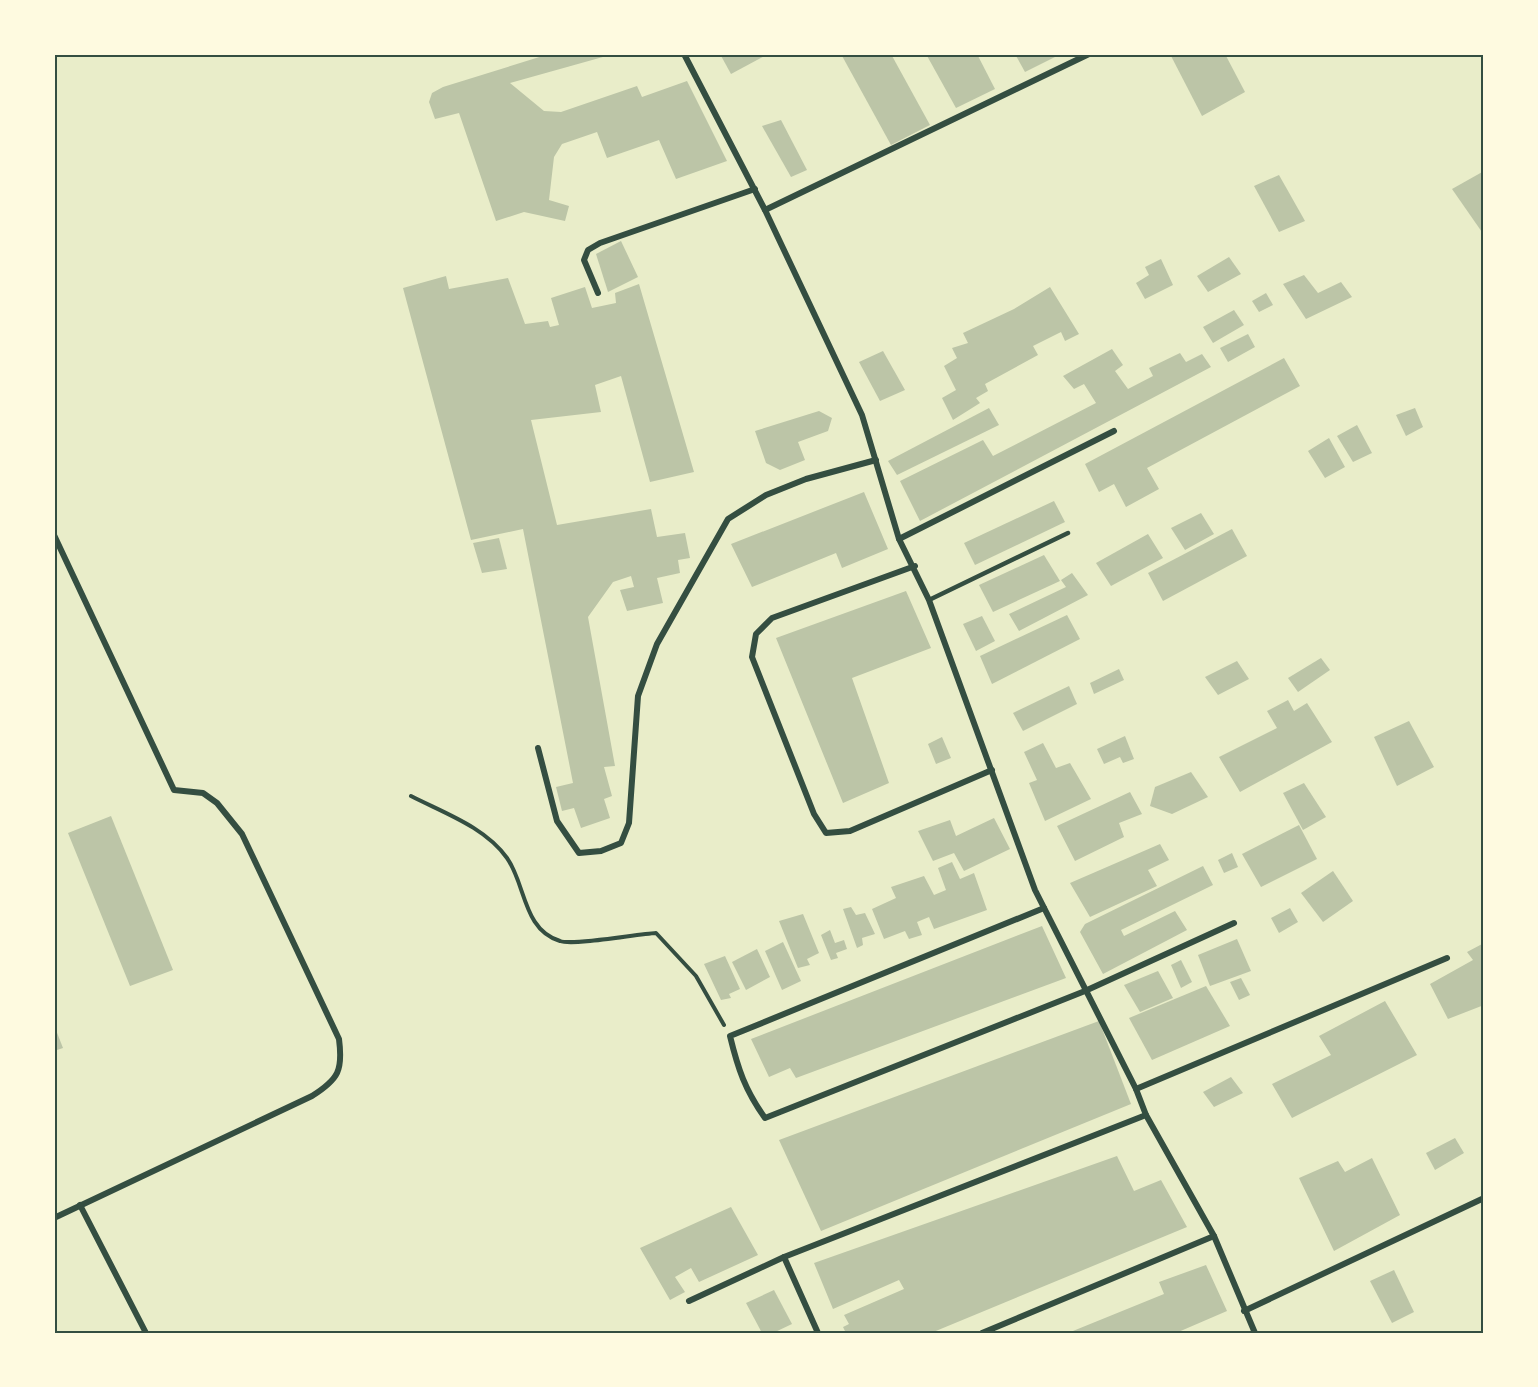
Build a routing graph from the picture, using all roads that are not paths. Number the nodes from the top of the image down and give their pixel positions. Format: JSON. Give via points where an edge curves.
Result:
{"nodes":[{"id":1,"x":684,"y":54,"type":"edge"},
{"id":2,"x":1089,"y":54,"type":"edge"},
{"id":3,"x":755,"y":189,"type":"junction"},
{"id":4,"x":765,"y":210,"type":"junction"},
{"id":5,"x":598,"y":293,"type":"dead end"},
{"id":6,"x":1114,"y":431,"type":"dead end"},
{"id":7,"x":876,"y":460,"type":"junction"},
{"id":8,"x":1068,"y":533,"type":"dead end"},
{"id":9,"x":54,"y":535,"type":"edge"},
{"id":10,"x":899,"y":539,"type":"junction"},
{"id":11,"x":915,"y":566,"type":"junction"},
{"id":12,"x":929,"y":600,"type":"junction"},
{"id":13,"x":538,"y":748,"type":"dead end"},
{"id":14,"x":993,"y":770,"type":"junction"},
{"id":15,"x":1044,"y":908,"type":"junction"},
{"id":16,"x":1234,"y":923,"type":"dead end"},
{"id":17,"x":1447,"y":958,"type":"dead end"},
{"id":18,"x":1085,"y":991,"type":"junction"},
{"id":19,"x":1136,"y":1089,"type":"junction"},
{"id":20,"x":1146,"y":1115,"type":"junction"},
{"id":21,"x":1484,"y":1198,"type":"edge"},
{"id":22,"x":80,"y":1204,"type":"junction"},
{"id":23,"x":54,"y":1218,"type":"edge"},
{"id":24,"x":1214,"y":1236,"type":"junction"},
{"id":25,"x":784,"y":1257,"type":"junction"},
{"id":26,"x":689,"y":1300,"type":"dead end"},
{"id":27,"x":1244,"y":1311,"type":"junction"},
{"id":28,"x":146,"y":1333,"type":"edge"},
{"id":29,"x":818,"y":1333,"type":"edge"},
{"id":30,"x":982,"y":1333,"type":"edge"},
{"id":31,"x":1255,"y":1333,"type":"edge"}],
"edges":[{"from":1,"to":3,"type":"street"},
{"from":2,"to":4,"type":"street"},
{"from":3,"to":4,"type":"street"},
{"from":3,"to":5,"type":"street","via":[[588,250],[584,260]]},
{"from":4,"to":7,"type":"street","via":[[862,415]]},
{"from":6,"to":10,"type":"street"},
{"from":7,"to":10,"type":"street"},
{"from":7,"to":13,"type":"street","via":[[806,479],[766,495],[728,519],[657,644],[638,696],[629,823],[621,843],[601,851],[579,853],[557,820]]},
{"from":8,"to":12,"type":"lane"},
{"from":9,"to":22,"type":"street","via":[[174,790],[204,793],[242,834],[339,1039],[342,1061],[337,1075],[312,1096]]},
{"from":10,"to":11,"type":"street"},
{"from":11,"to":12,"type":"street"},
{"from":11,"to":14,"type":"street","via":[[772,618],[756,634],[752,657],[825,833],[850,831]]},
{"from":12,"to":14,"type":"street"},
{"from":14,"to":15,"type":"street"},
{"from":15,"to":18,"type":"street"},
{"from":15,"to":18,"type":"street","via":[[730,1036],[739,1074],[765,1118]]},
{"from":16,"to":18,"type":"street"},
{"from":17,"to":19,"type":"street"},
{"from":18,"to":19,"type":"street"},
{"from":19,"to":20,"type":"street"},
{"from":20,"to":24,"type":"street"},
{"from":20,"to":25,"type":"street"},
{"from":21,"to":27,"type":"street"},
{"from":22,"to":23,"type":"street"},
{"from":22,"to":28,"type":"street"},
{"from":24,"to":27,"type":"street"},
{"from":24,"to":30,"type":"street"},
{"from":25,"to":26,"type":"street"},
{"from":25,"to":29,"type":"street"},
{"from":27,"to":31,"type":"street"}]}
